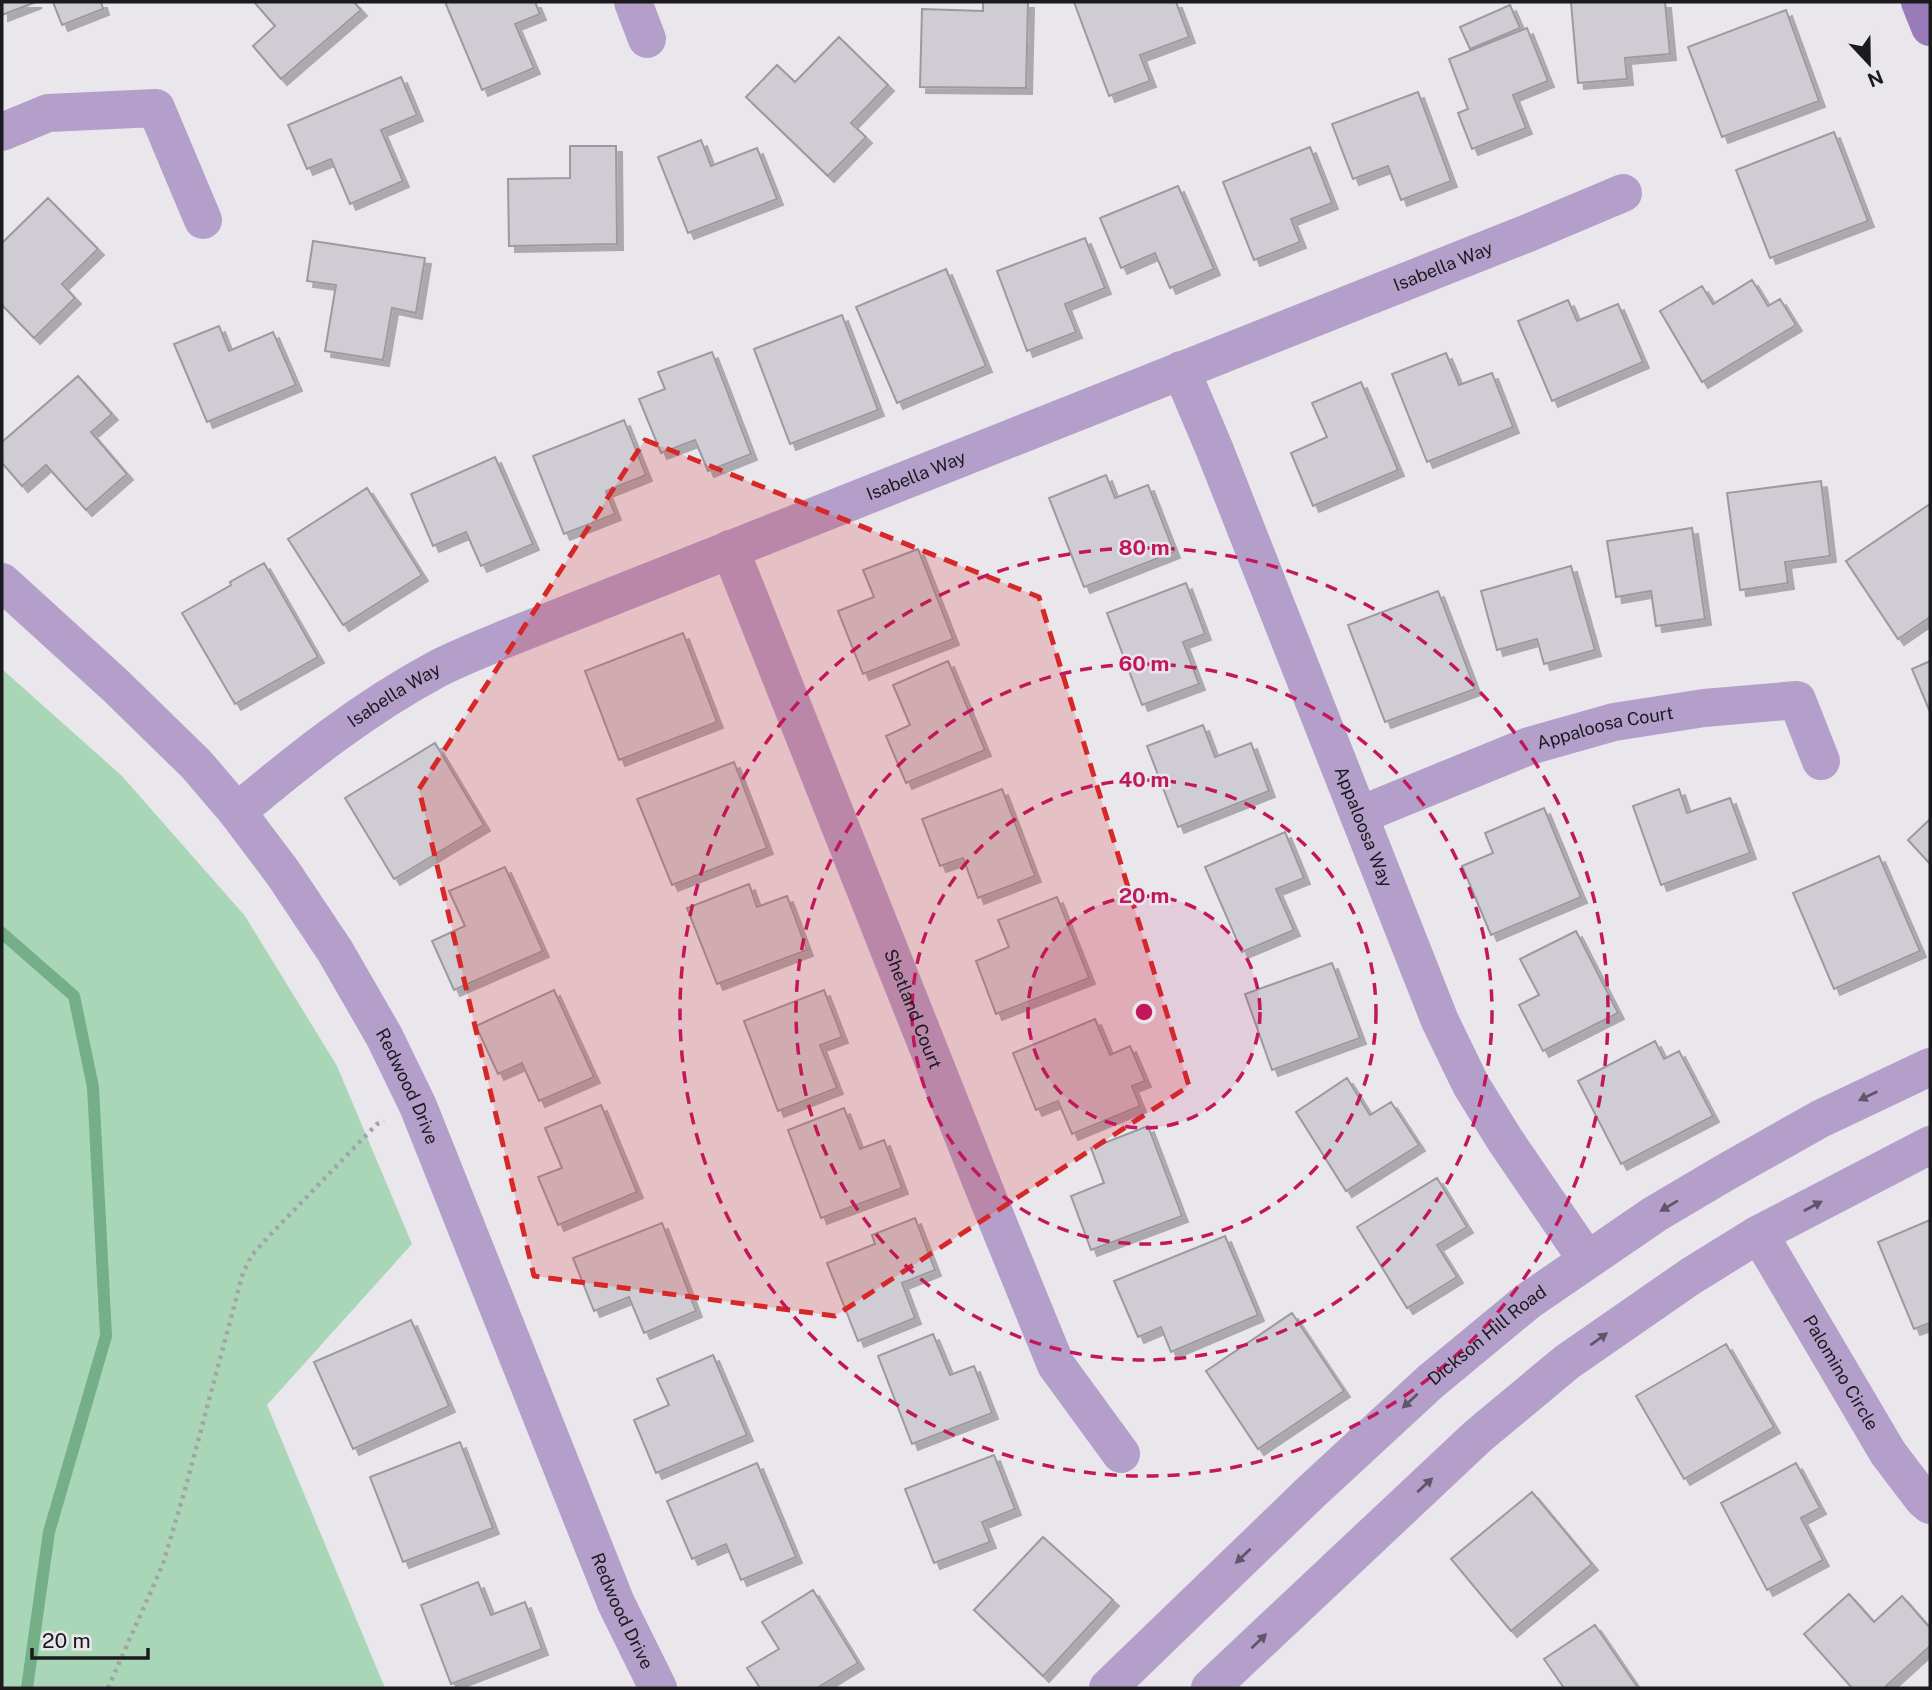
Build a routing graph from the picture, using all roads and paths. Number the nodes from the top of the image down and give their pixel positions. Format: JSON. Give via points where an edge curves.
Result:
{"nodes":[{"id":1,"x":633,"y":2,"type":"edge"},
{"id":2,"x":1920,"y":2,"type":"edge"},
{"id":3,"x":1930,"y":27,"type":"edge"},
{"id":4,"x":648,"y":39,"type":"dead end"},
{"id":5,"x":2,"y":132,"type":"edge"},
{"id":6,"x":1623,"y":193,"type":"dead end"},
{"id":7,"x":202,"y":220,"type":"dead end"},
{"id":8,"x":1181,"y":370,"type":"junction"},
{"id":9,"x":730,"y":549,"type":"junction"},
{"id":10,"x":2,"y":582,"type":"edge"},
{"id":11,"x":1821,"y":761,"type":"dead end"},
{"id":12,"x":237,"y":812,"type":"junction"},
{"id":13,"x":1360,"y":815,"type":"junction"},
{"id":14,"x":1930,"y":1067,"type":"edge"},
{"id":15,"x":418,"y":1106,"type":"junction"},
{"id":16,"x":1930,"y":1145,"type":"edge"},
{"id":17,"x":1759,"y":1234,"type":"junction"},
{"id":18,"x":1587,"y":1260,"type":"junction"},
{"id":19,"x":1121,"y":1454,"type":"dead end"},
{"id":20,"x":1930,"y":1505,"type":"edge"},
{"id":21,"x":108,"y":1688,"type":"edge"},
{"id":22,"x":658,"y":1688,"type":"edge"},
{"id":23,"x":1108,"y":1688,"type":"edge"},
{"id":24,"x":1210,"y":1688,"type":"edge"}],
"edges":[{"from":1,"to":4,"type":"street"},
{"from":2,"to":3,"type":"main road"},
{"from":5,"to":7,"type":"street","via":[[48,113],[156,108]]},
{"from":6,"to":8,"type":"street","name":"Isabella Way"},
{"from":8,"to":9,"type":"street","name":"Isabella Way"},
{"from":8,"to":13,"type":"street","name":"Appaloosa Way"},
{"from":9,"to":12,"type":"street","name":"Isabella Way","via":[[437,669],[355,718]]},
{"from":9,"to":19,"type":"street","name":"Shetland Court","via":[[1056,1365]]},
{"from":10,"to":12,"type":"street","name":"Redwood Drive","via":[[186,754]]},
{"from":11,"to":13,"type":"street","name":"Appaloosa Court","via":[[1797,701],[1704,708],[1614,722],[1529,746]]},
{"from":12,"to":15,"type":"street","name":"Redwood Drive","via":[[335,951]]},
{"from":13,"to":18,"type":"street","name":"Appaloosa Way","via":[[1440,1021],[1471,1085]]},
{"from":14,"to":18,"type":"street","name":"Dickson Hill Road","one_way":true,"via":[[1820,1119],[1738,1165]]},
{"from":15,"to":21,"type":"path","via":[[377,1124],[252,1255],[231,1314],[163,1564]]},
{"from":15,"to":22,"type":"street","name":"Redwood Drive","via":[[616,1603]]},
{"from":17,"to":16,"type":"street","one_way":true},
{"from":17,"to":20,"type":"street","name":"Palomino Circle","via":[[1888,1453]]},
{"from":24,"to":17,"type":"street","one_way":true,"via":[[1478,1436],[1567,1362]]},
{"from":18,"to":23,"type":"street","name":"Dickson Hill Road","one_way":true,"via":[[1528,1301],[1430,1382]]}]}
